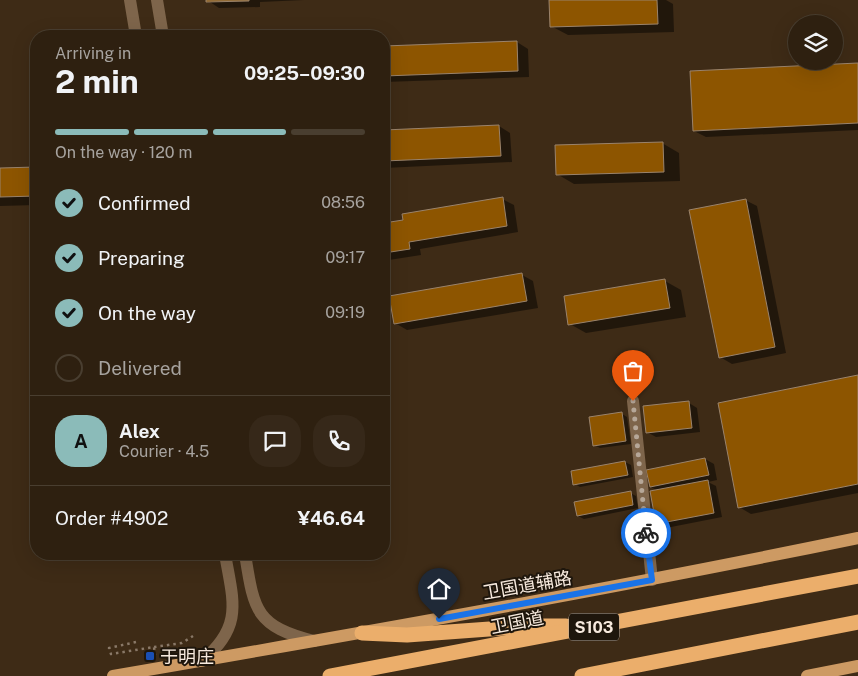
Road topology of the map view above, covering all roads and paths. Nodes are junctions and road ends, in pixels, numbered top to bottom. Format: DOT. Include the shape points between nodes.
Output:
graph roads {
  1 [pos="130,0"];
  2 [pos="157,0"];
  3 [pos="135,30"];
  4 [pos="161,30"];
  5 [pos="633,401"];
  6 [pos="858,538"];
  7 [pos="225,560"];
  8 [pos="246,560"];
  9 [pos="858,576"];
  10 [pos="652,580"];
  11 [pos="858,622"];
  12 [pos="587,628"];
  13 [pos="362,633"];
  14 [pos="193,636"];
  15 [pos="314,641"];
  16 [pos="136,642"];
  17 [pos="154,647"];
  18 [pos="155,657"];
  19 [pos="202,661"];
  20 [pos="858,666"];
  21 [pos="114,676"];
  22 [pos="330,676"];
  23 [pos="582,676"];
  24 [pos="807,676"];
  1 -- 3 [label="street"];
  2 -- 4 [label="street"];
  5 -- 10 [label="street"];
  6 -- 10 [label="main road, 卫国道辅路"];
  7 -- 19 [label="street" via="232,595 232,618 225,638"];
  8 -- 15 [label="street" via="252,599 265,619 286,634"];
  9 -- 12 [label="highway, 卫国道 / S103"];
  10 -- 13 [label="main road, 卫国道辅路"];
  11 -- 23 [label="highway"];
  12 -- 13 [label="highway" via="530,626 416,635"];
  12 -- 22 [label="highway, 卫国道 / S103"];
  13 -- 15 [label="main road, 卫国道辅路"];
  14 -- 17 [label="path" via="182,643"];
  15 -- 19 [label="main road, 卫国道辅路"];
  16 -- 17 [label="path" via="109,648 111,654"];
  17 -- 18 [label="path"];
  19 -- 21 [label="main road, 卫国道辅路"];
  20 -- 24 [label="main road"];
}
